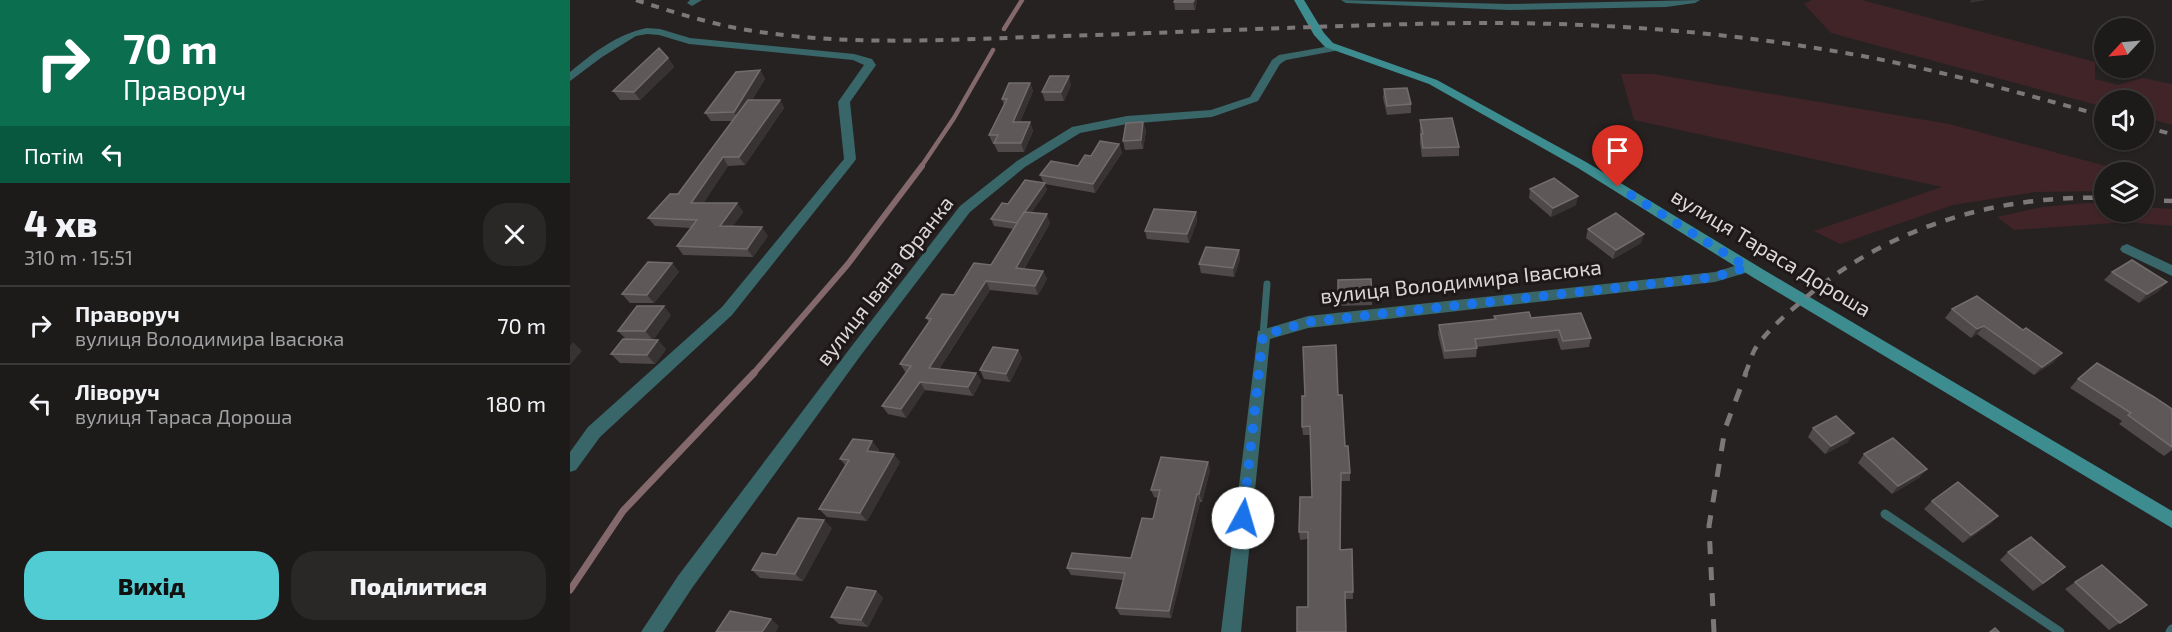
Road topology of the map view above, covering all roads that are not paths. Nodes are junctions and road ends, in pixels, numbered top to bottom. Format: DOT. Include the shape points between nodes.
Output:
graph roads {
  1 [pos="1299,0"];
  2 [pos="1346,0"];
  3 [pos="1695,0"];
  4 [pos="1665,2"];
  5 [pos="1508,3"];
  6 [pos="1336,48"];
  7 [pos="570,78"];
  8 [pos="2127,249"];
  9 [pos="1753,270"];
  10 [pos="2172,272"];
  11 [pos="1267,284"];
  12 [pos="1263,335"];
  13 [pos="570,465"];
  14 [pos="1885,514"];
  15 [pos="2172,520"];
  16 [pos="651,632"];
  17 [pos="1231,632"];
  18 [pos="2060,632"];
  1 -- 6 [label="street" via="1320,36"];
  2 -- 5 [label="street"];
  3 -- 4 [label="street"];
  4 -- 5 [label="street"];
  6 -- 9 [label="street, вулиця Тараса Дороша" via="1433,82 1582,165"];
  6 -- 16 [label="street, вулиця Івана Франка" via="1283,57 1254,99 1212,113 1127,120 1076,130 1021,164 965,209 684,582"];
  7 -- 13 [label="street" via="633,34 660,32 689,41 854,57 870,65 844,102 850,159 727,311 594,432"];
  8 -- 10 [label="street"];
  9 -- 12 [label="street, вулиця Володимира Івасюка" via="1308,322"];
  9 -- 15 [label="street, вулиця Тараса Дороша"];
  11 -- 12 [label="lane"];
  12 -- 17 [label="street"];
  14 -- 18 [label="lane"];
}
